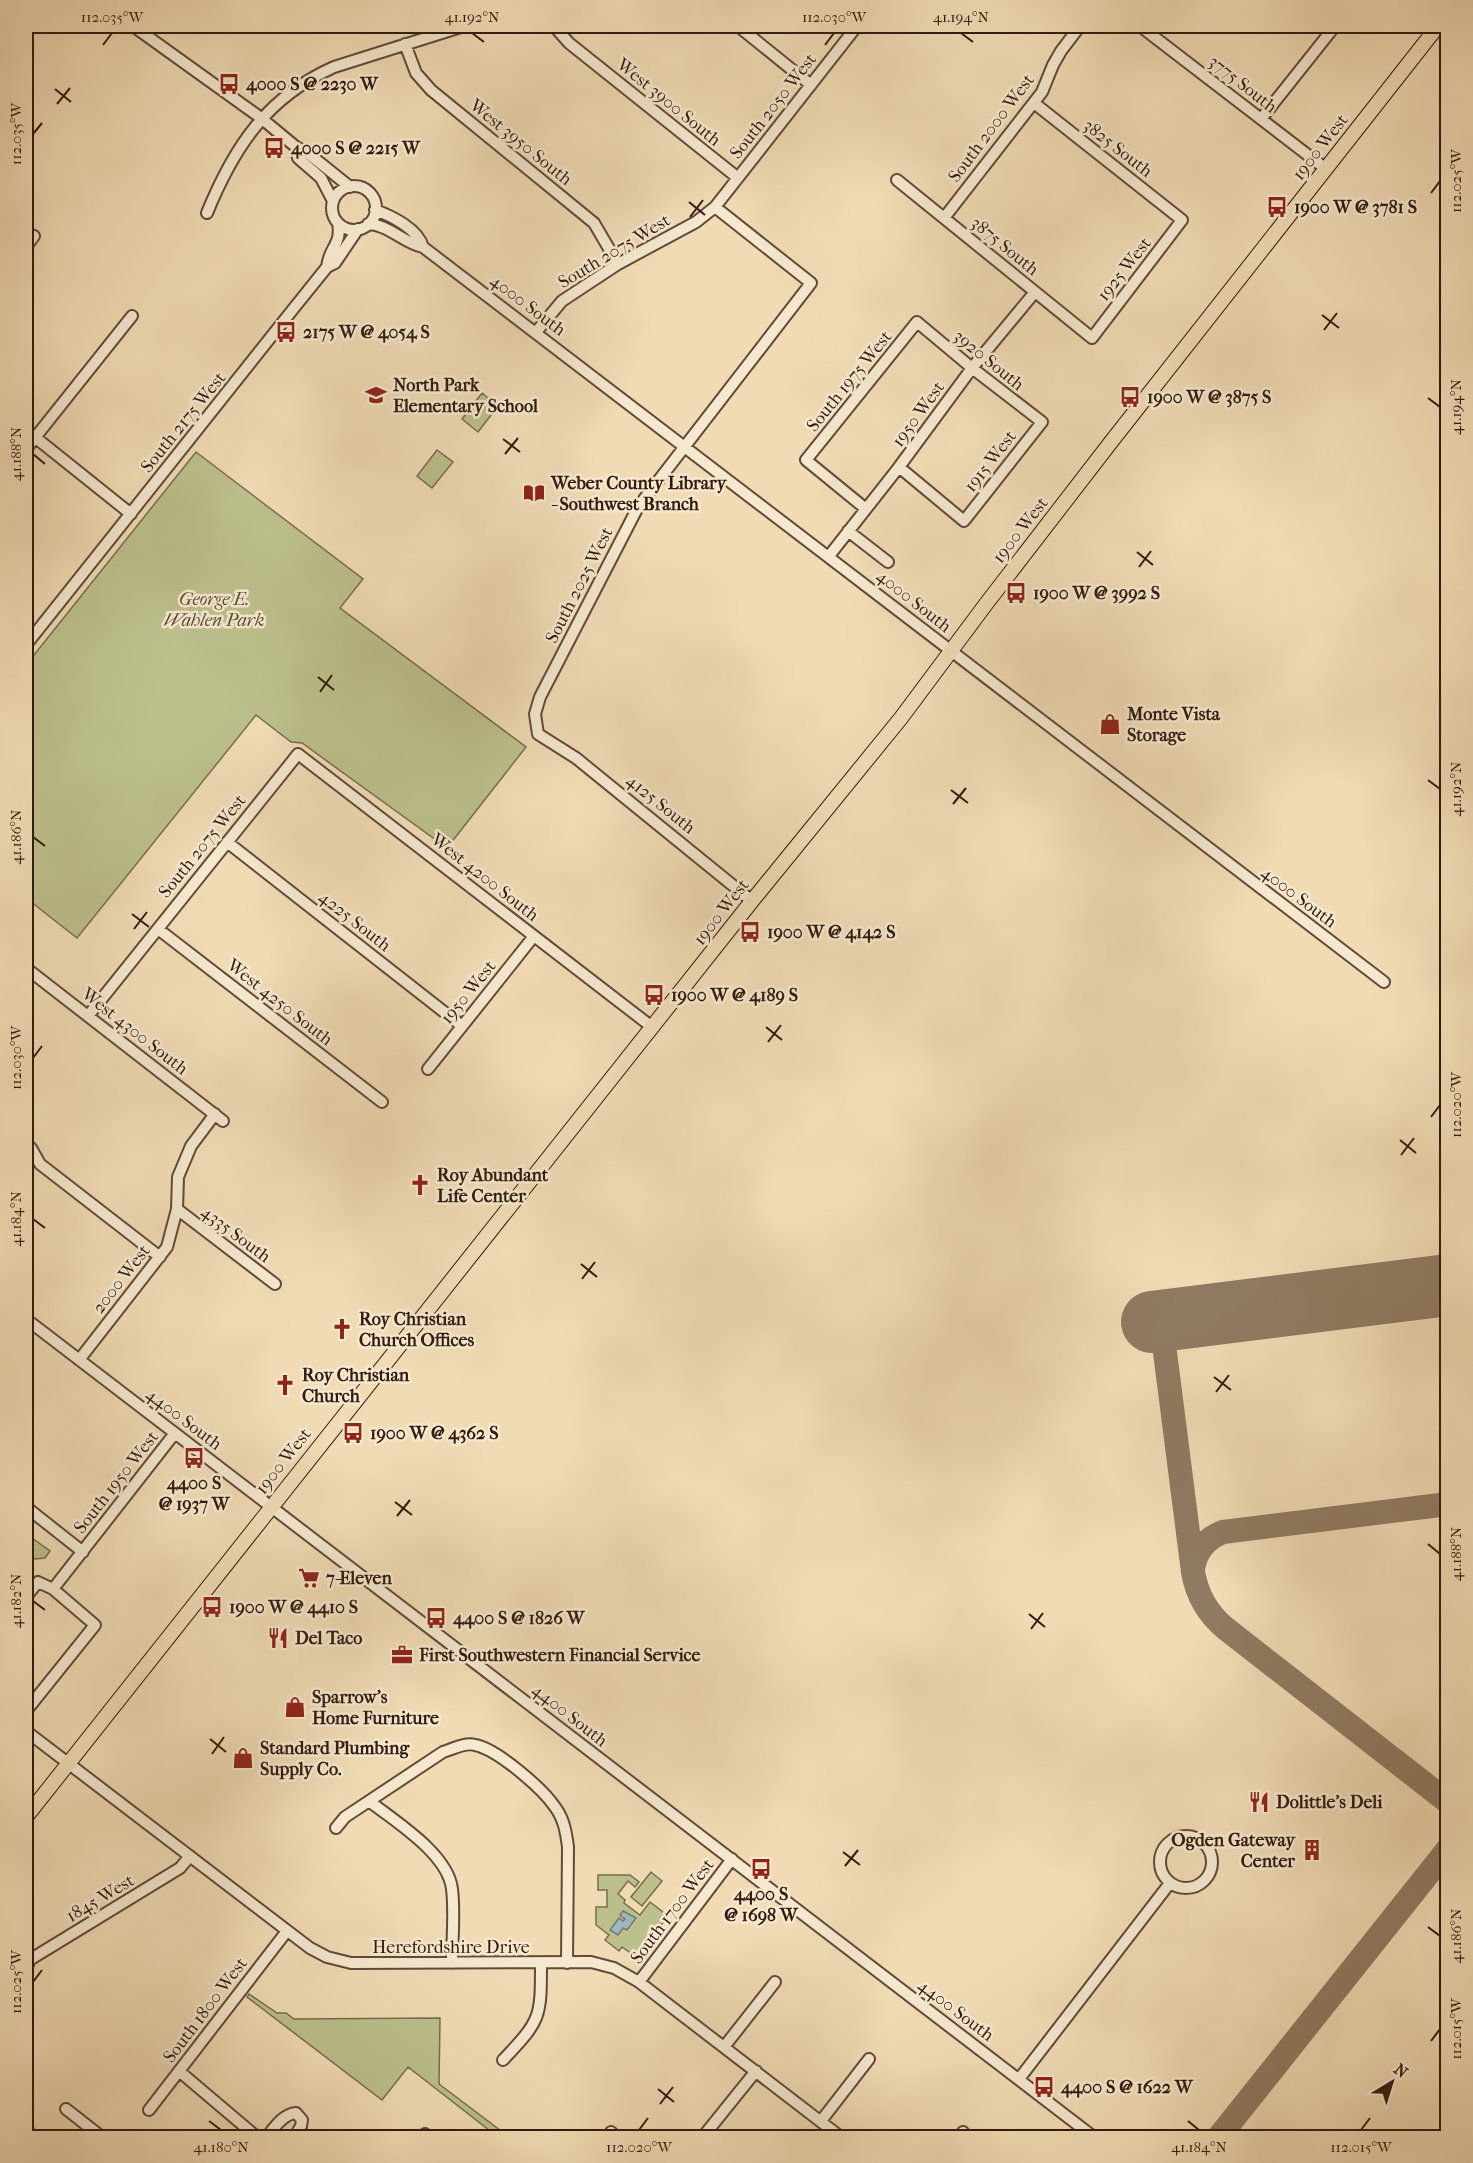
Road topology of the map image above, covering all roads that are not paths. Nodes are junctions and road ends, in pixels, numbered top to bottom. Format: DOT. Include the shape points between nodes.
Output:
graph roads {
  1 [pos="464,26"];
  2 [pos="554,26"];
  3 [pos="738,26"];
  4 [pos="857,26"];
  5 [pos="1080,26"];
  6 [pos="1140,26"];
  7 [pos="1335,26"];
  8 [pos="1438,26"];
  9 [pos="138,27"];
  10 [pos="405,44"];
  11 [pos="811,85"];
  12 [pos="1034,103"];
  13 [pos="261,118"];
  14 [pos="1261,119"];
  15 [pos="296,147"];
  16 [pos="1326,169"];
  17 [pos="738,178"];
  18 [pos="897,180"];
  19 [pos="350,187"];
  20 [pos="333,201"];
  21 [pos="716,207"];
  22 [pos="375,210"];
  23 [pos="207,213"];
  24 [pos="944,218"];
  25 [pos="1182,220"];
  26 [pos="338,223"];
  27 [pos="363,227"];
  28 [pos="34,236"];
  29 [pos="26,247"];
  30 [pos="423,247"];
  31 [pos="618,264"];
  32 [pos="327,267"];
  33 [pos="1035,291"];
  34 [pos="132,316"];
  35 [pos="917,322"];
  36 [pos="536,332"];
  37 [pos="1092,338"];
  38 [pos="972,368"];
  39 [pos="1042,422"];
  40 [pos="26,430"];
  41 [pos="35,437"];
  42 [pos="686,447"];
  43 [pos="26,449"];
  44 [pos="899,467"];
  45 [pos="866,509"];
  46 [pos="130,514"];
  47 [pos="848,531"];
  48 [pos="829,556"];
  49 [pos="888,562"];
  50 [pos="26,645"];
  51 [pos="952,651"];
  52 [pos="545,738"];
  53 [pos="298,754"];
  54 [pos="227,842"];
  55 [pos="752,901"];
  56 [pos="158,929"];
  57 [pos="534,936"];
  58 [pos="26,968"];
  59 [pos="1384,982"];
  60 [pos="88,1016"];
  61 [pos="462,1026"];
  62 [pos="652,1027"];
  63 [pos="428,1069"];
  64 [pos="382,1102"];
  65 [pos="219,1117"];
  66 [pos="26,1143"];
  67 [pos="177,1209"];
  68 [pos="160,1257"];
  69 [pos="275,1284"];
  70 [pos="26,1319"];
  71 [pos="79,1360"];
  72 [pos="175,1433"];
  73 [pos="271,1506"];
  74 [pos="26,1507"];
  75 [pos="83,1552"];
  76 [pos="53,1589"];
  77 [pos="26,1597"];
  78 [pos="26,1711"];
  79 [pos="26,1731"];
  80 [pos="68,1763"];
  81 [pos="369,1800"];
  82 [pos="26,1817"];
  83 [pos="336,1828"];
  84 [pos="190,1856"];
  85 [pos="732,1859"];
  86 [pos="1170,1883"];
  87 [pos="287,1930"];
  88 [pos="452,1963"];
  89 [pos="541,1963"];
  90 [pos="567,1963"];
  91 [pos="26,1967"];
  92 [pos="639,1982"];
  93 [pos="775,1982"];
  94 [pos="724,2047"];
  95 [pos="869,2059"];
  96 [pos="503,2060"];
  97 [pos="179,2071"];
  98 [pos="756,2071"];
  99 [pos="1019,2079"];
  100 [pos="66,2109"];
  101 [pos="149,2110"];
  102 [pos="821,2121"];
  103 [pos="26,2123"];
  104 [pos="30,2138"];
  105 [pos="103,2138"];
  106 [pos="258,2138"];
  107 [pos="266,2138"];
  108 [pos="294,2138"];
  109 [pos="702,2138"];
  110 [pos="842,2138"];
  111 [pos="1095,2138"];
  1 -- 10 [label="street"];
  2 -- 17 [label="street, West 3900 South" via="569,43"];
  3 -- 11 [label="street"];
  4 -- 11 [label="street, South 2050 West"];
  5 -- 12 [label="street, South 2000 West" via="1053,64"];
  6 -- 14 [label="street, 3775 South"];
  7 -- 14 [label="street"];
  8 -- 16 [label="main road, 1900 West"];
  9 -- 13 [label="street"];
  10 -- 13 [label="street" via="314,76"];
  10 -- 31 [label="street, West 3950 South" via="416,73 431,90 594,223"];
  11 -- 17 [label="street, South 2050 West"];
  12 -- 24 [label="street, South 2000 West"];
  12 -- 25 [label="street, 3825 South"];
  13 -- 15 [label="street"];
  13 -- 23 [label="street" via="222,176"];
  14 -- 16 [label="street, 3775 South"];
  15 -- 19 [label="street"];
  15 -- 20 [label="street" via="298,158 321,178"];
  16 -- 51 [label="main road, 1900 West"];
  17 -- 21 [label="street, South 2050 West"];
  18 -- 24 [label="street, 3875 South"];
  19 -- 20 [label="street" via="342,189"];
  19 -- 22 [label="street" via="366,190 374,199"];
  20 -- 26 [label="street"];
  21 -- 31 [label="street, South 2075 West"];
  21 -- 42 [label="street, South 2025 West" via="811,283"];
  22 -- 27 [label="street"];
  22 -- 30 [label="street, 4000 South" via="421,238"];
  24 -- 33 [label="street, 3875 South"];
  25 -- 37 [label="street, 1925 West"];
  26 -- 27 [label="street" via="349,229"];
  26 -- 32 [label="street, South 2175 West" via="339,237 328,256"];
  27 -- 30 [label="street, 4000 South" via="375,225 391,230"];
  27 -- 32 [label="street, South 2175 West" via="335,263"];
  28 -- 29 [label="street"];
  30 -- 36 [label="street, 4000 South"];
  31 -- 36 [label="street, South 2075 West" via="562,301"];
  32 -- 46 [label="street, South 2175 West"];
  33 -- 37 [label="street, 3875 South"];
  33 -- 38 [label="street, 1950 West"];
  34 -- 41 [label="street"];
  35 -- 38 [label="street, 3920 South"];
  35 -- 45 [label="street, South 1975 West" via="806,460"];
  36 -- 42 [label="street, 4000 South"];
  38 -- 39 [label="street, 3920 South"];
  38 -- 44 [label="street, 1950 West"];
  39 -- 44 [label="street, 1915 West" via="964,521"];
  40 -- 41 [label="street"];
  41 -- 43 [label="street"];
  41 -- 46 [label="street"];
  42 -- 48 [label="street, 4000 South"];
  42 -- 52 [label="street, South 2025 West" via="638,507 540,697 536,725 538,734"];
  44 -- 45 [label="street, 1950 West"];
  45 -- 47 [label="street, 1950 West"];
  46 -- 50 [label="street, South 2175 West"];
  47 -- 48 [label="street, 1950 West"];
  47 -- 49 [label="street"];
  48 -- 51 [label="street, 4000 South"];
  51 -- 55 [label="main road, 1900 West"];
  51 -- 59 [label="street, 4000 South"];
  52 -- 55 [label="street, 4125 South" via="585,765"];
  53 -- 54 [label="street, South 2075 West"];
  53 -- 57 [label="street, West 4200 South"];
  54 -- 56 [label="street, South 2075 West"];
  54 -- 61 [label="street, 4225 South"];
  55 -- 62 [label="main road, 1900 West"];
  56 -- 60 [label="street, South 2075 West"];
  56 -- 64 [label="street, West 4250 South"];
  57 -- 61 [label="street, 1950 West"];
  57 -- 62 [label="street, West 4200 South"];
  58 -- 60 [label="street, West 4300 South"];
  60 -- 65 [label="street, West 4300 South"];
  61 -- 63 [label="street, 1950 West"];
  62 -- 73 [label="main road, 1900 West"];
  65 -- 67 [label="street, 2000 West" via="191,1146 178,1177"];
  66 -- 68 [label="street" via="40,1164"];
  67 -- 68 [label="street, 2000 West" via="167,1247"];
  67 -- 69 [label="street, 4335 South"];
  68 -- 71 [label="street, 2000 West"];
  70 -- 71 [label="street, 4400 South"];
  71 -- 72 [label="street, 4400 South"];
  72 -- 73 [label="street, 4400 South"];
  72 -- 75 [label="street, South 1950 West"];
  73 -- 80 [label="main road, 1900 West"];
  73 -- 85 [label="street, 4400 South"];
  74 -- 75 [label="street"];
  75 -- 76 [label="street, South 1950 West"];
  76 -- 77 [label="street" via="38,1582"];
  76 -- 78 [label="street" via="95,1625"];
  79 -- 80 [label="street, Herefordshire Drive"];
  80 -- 82 [label="main road, 1900 West"];
  80 -- 84 [label="street, Herefordshire Drive"];
  81 -- 83 [label="street"];
  81 -- 88 [label="street" via="444,1865 452,1889"];
  81 -- 90 [label="street" via="443,1752 473,1744 493,1752 540,1788 556,1808 568,1847"];
  84 -- 87 [label="street, Herefordshire Drive"];
  84 -- 91 [label="street, 1845 West" via="180,1868 31,1959"];
  85 -- 92 [label="street, South 1700 West"];
  85 -- 99 [label="street, 4400 South"];
  86 -- 86 [label="street" via="1192,1888 1209,1876 1213,1857 1199,1838 1175,1838 1162,1850 1160,1867"];
  86 -- 99 [label="street"];
  87 -- 88 [label="street, Herefordshire Drive" via="327,1957 351,1963"];
  87 -- 97 [label="street, South 1800 West"];
  88 -- 89 [label="street, Herefordshire Drive"];
  89 -- 90 [label="street, Herefordshire Drive"];
  89 -- 96 [label="street" via="537,2019"];
  90 -- 92 [label="street, Herefordshire Drive" via="591,1962 614,1968"];
  92 -- 94 [label="street, Herefordshire Drive"];
  93 -- 94 [label="street"];
  94 -- 98 [label="street, Herefordshire Drive"];
  95 -- 102 [label="street"];
  97 -- 101 [label="street, South 1800 West"];
  97 -- 106 [label="street"];
  98 -- 102 [label="street, Herefordshire Drive"];
  98 -- 109 [label="street"];
  99 -- 111 [label="street, 4400 South"];
  100 -- 105 [label="street"];
  102 -- 110 [label="street, Herefordshire Drive"];
  103 -- 104 [label="street"];
  107 -- 108 [label="street" via="284,2117 296,2113 302,2126"];
}
